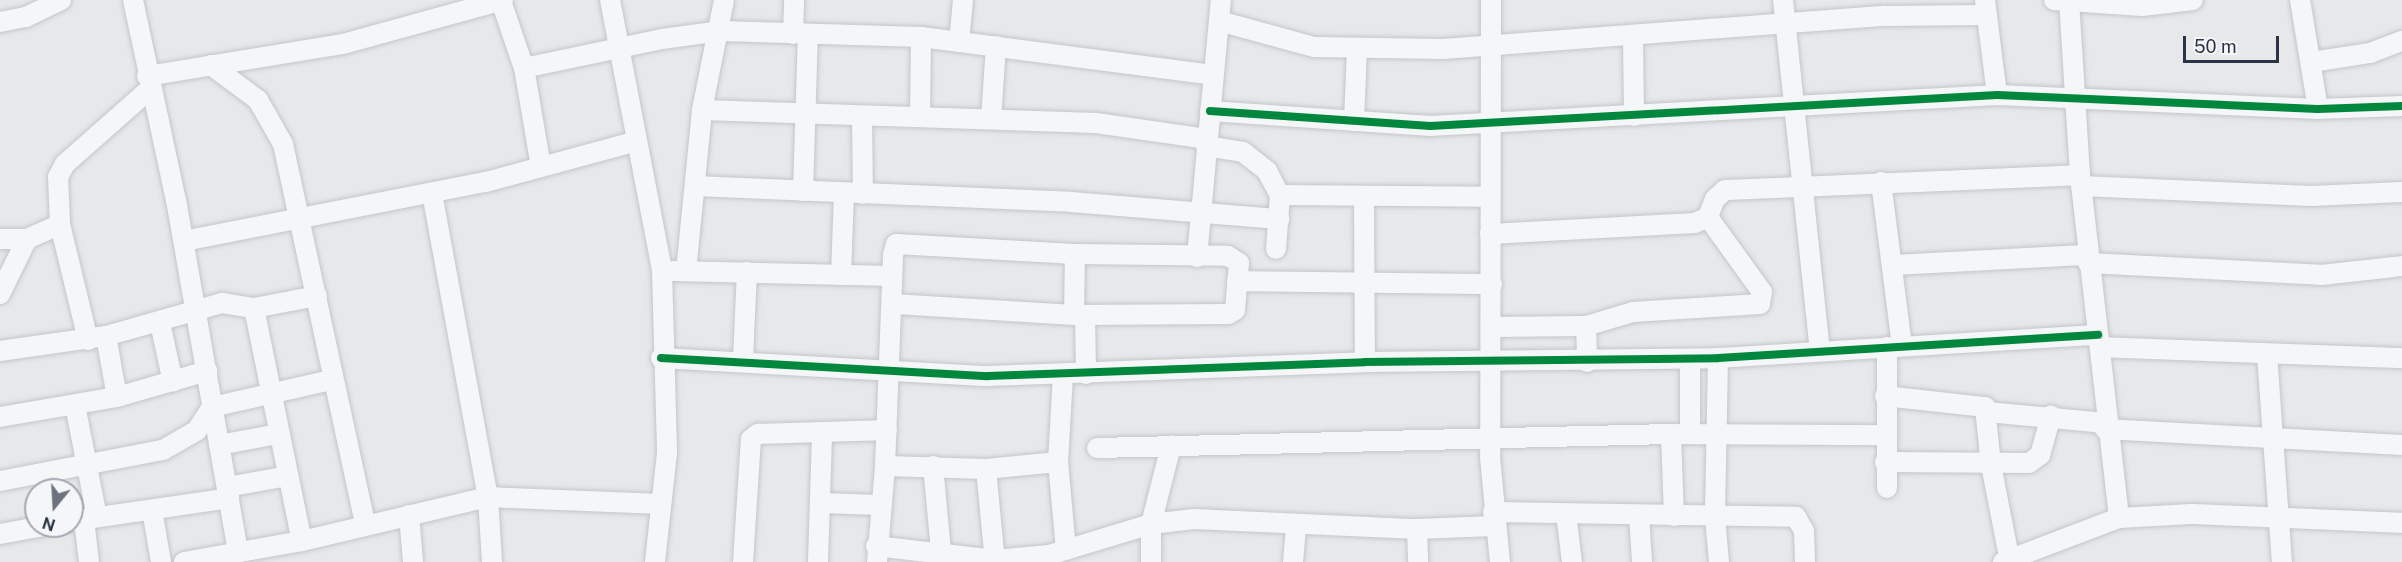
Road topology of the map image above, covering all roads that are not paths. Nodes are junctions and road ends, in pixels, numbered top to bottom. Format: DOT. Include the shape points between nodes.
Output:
graph roads {
  1 [pos="61,0"];
  2 [pos="133,0"];
  3 [pos="502,0"];
  4 [pos="610,0"];
  5 [pos="724,0"];
  6 [pos="794,0"];
  7 [pos="963,0"];
  8 [pos="1221,0"];
  9 [pos="1491,0"];
  10 [pos="1783,0"];
  11 [pos="2193,0"];
  12 [pos="2300,0"];
  13 [pos="2064,1"];
  14 [pos="2142,3"];
  15 [pos="1986,8"];
  16 [pos="1219,21"];
  17 [pos="0,22"];
  18 [pos="1786,24"];
  19 [pos="721,32"];
  20 [pos="801,34"];
  21 [pos="1634,34"];
  22 [pos="921,37"];
  23 [pos="2402,41"];
  24 [pos="959,42"];
  25 [pos="996,46"];
  26 [pos="616,47"];
  27 [pos="1357,48"];
  28 [pos="1492,49"];
  29 [pos="2312,62"];
  30 [pos="211,65"];
  31 [pos="524,68"];
  32 [pos="1213,75"];
  33 [pos="149,82"];
  34 [pos="1997,95"];
  35 [pos="2078,99"];
  36 [pos="1795,105"];
  37 [pos="2402,106"];
  38 [pos="2318,109"];
  39 [pos="702,110"];
  40 [pos="1210,111"];
  41 [pos="808,114"];
  42 [pos="862,116"];
  43 [pos="1634,116"];
  44 [pos="920,117"];
  45 [pos="991,119"];
  46 [pos="1354,121"];
  47 [pos="1491,125"];
  48 [pos="633,142"];
  49 [pos="1207,142"];
  50 [pos="541,167"];
  51 [pos="2080,181"];
  52 [pos="1881,182"];
  53 [pos="695,186"];
  54 [pos="1802,186"];
  55 [pos="803,191"];
  56 [pos="2402,192"];
  57 [pos="432,193"];
  58 [pos="854,194"];
  59 [pos="1280,195"];
  60 [pos="1364,196"];
  61 [pos="1490,197"];
  62 [pos="1200,213"];
  63 [pos="1708,217"];
  64 [pos="299,219"];
  65 [pos="1279,219"];
  66 [pos="60,224"];
  67 [pos="1490,234"];
  68 [pos="0,239"];
  69 [pos="27,239"];
  70 [pos="184,241"];
  71 [pos="1276,249"];
  72 [pos="1075,255"];
  73 [pos="1197,257"];
  74 [pos="2088,259"];
  75 [pos="1894,265"];
  76 [pos="2402,266"];
  77 [pos="662,270"];
  78 [pos="686,271"];
  79 [pos="747,272"];
  80 [pos="841,275"];
  81 [pos="892,276"];
  82 [pos="1237,281"];
  83 [pos="1365,281"];
  84 [pos="1492,284"];
  85 [pos="0,294"];
  86 [pos="317,296"];
  87 [pos="892,304"];
  88 [pos="254,308"];
  89 [pos="197,313"];
  90 [pos="1079,315"];
  91 [pos="160,323"];
  92 [pos="1586,326"];
  93 [pos="1491,327"];
  94 [pos="97,338"];
  95 [pos="2099,341"];
  96 [pos="1894,346"];
  97 [pos="0,351"];
  98 [pos="1820,351"];
  99 [pos="2267,354"];
  100 [pos="661,358"];
  101 [pos="1718,358"];
  102 [pos="2402,358"];
  103 [pos="743,359"];
  104 [pos="1690,359"];
  105 [pos="1490,360"];
  106 [pos="1365,362"];
  107 [pos="1587,362"];
  108 [pos="890,370"];
  109 [pos="207,371"];
  110 [pos="1063,374"];
  111 [pos="1086,374"];
  112 [pos="331,380"];
  113 [pos="173,382"];
  114 [pos="271,392"];
  115 [pos="1885,396"];
  116 [pos="117,397"];
  117 [pos="75,405"];
  118 [pos="212,407"];
  119 [pos="1988,412"];
  120 [pos="2051,416"];
  121 [pos="0,417"];
  122 [pos="2105,426"];
  123 [pos="887,430"];
  124 [pos="1716,432"];
  125 [pos="278,434"];
  126 [pos="822,434"];
  127 [pos="1680,434"];
  128 [pos="1885,435"];
  129 [pos="2274,438"];
  130 [pos="1490,440"];
  131 [pos="219,445"];
  132 [pos="2402,445"];
  133 [pos="1171,447"];
  134 [pos="1097,448"];
  135 [pos="1058,462"];
  136 [pos="1885,462"];
  137 [pos="1990,465"];
  138 [pos="885,466"];
  139 [pos="933,466"];
  140 [pos="85,468"];
  141 [pos="986,469"];
  142 [pos="288,476"];
  143 [pos="0,482"];
  144 [pos="1887,488"];
  145 [pos="228,492"];
  146 [pos="488,497"];
  147 [pos="823,503"];
  148 [pos="661,504"];
  149 [pos="879,505"];
  150 [pos="152,510"];
  151 [pos="1566,514"];
  152 [pos="409,515"];
  153 [pos="1639,515"];
  154 [pos="1674,516"];
  155 [pos="1715,517"];
  156 [pos="2118,518"];
  157 [pos="2280,518"];
  158 [pos="84,519"];
  159 [pos="1493,519"];
  160 [pos="2402,523"];
  161 [pos="1151,524"];
  162 [pos="365,525"];
  163 [pos="1296,525"];
  164 [pos="1417,529"];
  165 [pos="24,530"];
  166 [pos="0,534"];
  167 [pos="302,542"];
  168 [pos="1066,550"];
  169 [pos="238,553"];
  170 [pos="876,554"];
  171 [pos="942,559"];
  172 [pos="995,561"];
  173 [pos="2007,561"];
  174 [pos="89,562"];
  175 [pos="161,562"];
  176 [pos="184,562"];
  177 [pos="413,562"];
  178 [pos="492,562"];
  179 [pos="655,562"];
  180 [pos="743,562"];
  181 [pos="818,562"];
  182 [pos="1151,562"];
  183 [pos="1293,562"];
  184 [pos="1418,562"];
  185 [pos="1500,562"];
  186 [pos="1572,562"];
  187 [pos="1642,562"];
  188 [pos="1719,562"];
  189 [pos="1805,562"];
  190 [pos="2282,562"];
  1 -- 17 [label="street" via="26,18"];
  2 -- 33 [label="street"];
  3 -- 30 [label="street" via="343,44"];
  3 -- 31 [label="street"];
  4 -- 26 [label="street"];
  5 -- 19 [label="street"];
  6 -- 20 [label="street"];
  7 -- 24 [label="street"];
  8 -- 16 [label="street"];
  9 -- 28 [label="street"];
  10 -- 18 [label="street"];
  11 -- 14 [label="street"];
  12 -- 29 [label="street"];
  13 -- 14 [label="street"];
  13 -- 35 [label="street"];
  15 -- 18 [label="street"];
  15 -- 34 [label="street"];
  16 -- 27 [label="street" via="1314,47"];
  16 -- 32 [label="street"];
  18 -- 21 [label="street"];
  18 -- 36 [label="street"];
  19 -- 20 [label="street"];
  19 -- 26 [label="street"];
  19 -- 39 [label="street"];
  20 -- 22 [label="street"];
  20 -- 41 [label="street"];
  21 -- 28 [label="street"];
  21 -- 43 [label="street"];
  22 -- 24 [label="street"];
  22 -- 44 [label="street"];
  23 -- 29 [label="street" via="2370,52"];
  24 -- 25 [label="street"];
  25 -- 32 [label="street"];
  25 -- 45 [label="street"];
  26 -- 31 [label="street"];
  26 -- 48 [label="street"];
  27 -- 28 [label="street"];
  27 -- 46 [label="street"];
  28 -- 47 [label="street"];
  29 -- 38 [label="street"];
  30 -- 33 [label="street"];
  30 -- 64 [label="street" via="258,100 273,122 295,181"];
  31 -- 50 [label="street"];
  32 -- 40 [label="street"];
  33 -- 66 [label="street" via="61,169"];
  33 -- 70 [label="street"];
  34 -- 35 [label="street"];
  34 -- 36 [label="street"];
  35 -- 38 [label="street"];
  35 -- 51 [label="street"];
  36 -- 43 [label="street"];
  36 -- 54 [label="street"];
  37 -- 38 [label="street"];
  39 -- 41 [label="street"];
  39 -- 53 [label="street"];
  40 -- 46 [label="street"];
  40 -- 49 [label="street"];
  41 -- 42 [label="street"];
  41 -- 55 [label="street"];
  42 -- 44 [label="street"];
  42 -- 58 [label="street"];
  43 -- 47 [label="street"];
  44 -- 45 [label="street"];
  45 -- 49 [label="street" via="1096,123"];
  46 -- 47 [label="street"];
  47 -- 61 [label="street"];
  48 -- 50 [label="street"];
  48 -- 77 [label="street"];
  49 -- 59 [label="street" via="1244,152 1267,171"];
  49 -- 62 [label="street"];
  50 -- 57 [label="street"];
  51 -- 52 [label="street"];
  51 -- 56 [label="street" via="2311,195"];
  51 -- 74 [label="street"];
  52 -- 54 [label="street"];
  52 -- 75 [label="street"];
  53 -- 55 [label="street"];
  53 -- 78 [label="street"];
  54 -- 63 [label="street" via="1725,190 1715,199"];
  54 -- 98 [label="street"];
  55 -- 58 [label="street"];
  57 -- 64 [label="street"];
  57 -- 146 [label="street"];
  58 -- 62 [label="street" via="1071,202"];
  58 -- 80 [label="street"];
  59 -- 60 [label="street"];
  59 -- 65 [label="street"];
  60 -- 61 [label="street"];
  60 -- 83 [label="street"];
  61 -- 67 [label="street"];
  62 -- 65 [label="street"];
  62 -- 73 [label="street"];
  63 -- 67 [label="street" via="1695,223 1638,228"];
  63 -- 92 [label="street" via="1762,292 1760,303 1633,312"];
  64 -- 70 [label="street"];
  64 -- 86 [label="street"];
  65 -- 71 [label="street"];
  66 -- 69 [label="street"];
  66 -- 94 [label="street"];
  67 -- 84 [label="street"];
  68 -- 69 [label="street"];
  69 -- 85 [label="street"];
  70 -- 89 [label="street"];
  72 -- 73 [label="street"];
  72 -- 81 [label="street" via="901,243 894,248"];
  72 -- 90 [label="street"];
  73 -- 82 [label="street" via="1237,258"];
  74 -- 75 [label="street"];
  74 -- 76 [label="street" via="2320,276"];
  74 -- 95 [label="street"];
  75 -- 96 [label="street"];
  77 -- 78 [label="street"];
  77 -- 100 [label="street"];
  78 -- 79 [label="street"];
  79 -- 80 [label="street"];
  79 -- 103 [label="street"];
  80 -- 81 [label="street"];
  81 -- 87 [label="street"];
  82 -- 83 [label="street"];
  82 -- 90 [label="street" via="1235,309 1228,314"];
  83 -- 84 [label="street"];
  83 -- 106 [label="street"];
  84 -- 93 [label="street"];
  86 -- 88 [label="street"];
  86 -- 112 [label="street"];
  87 -- 90 [label="street"];
  87 -- 108 [label="street"];
  88 -- 89 [label="street" via="222,303"];
  88 -- 114 [label="street"];
  89 -- 91 [label="street"];
  89 -- 109 [label="street"];
  90 -- 111 [label="street"];
  91 -- 94 [label="street"];
  91 -- 113 [label="street"];
  92 -- 93 [label="street"];
  92 -- 107 [label="street"];
  93 -- 105 [label="street"];
  94 -- 97 [label="street"];
  94 -- 116 [label="street"];
  95 -- 96 [label="street"];
  95 -- 99 [label="street"];
  95 -- 122 [label="street"];
  96 -- 98 [label="street"];
  96 -- 115 [label="street"];
  98 -- 101 [label="street"];
  99 -- 102 [label="street"];
  99 -- 129 [label="street"];
  100 -- 103 [label="street"];
  100 -- 148 [label="street" via="667,453"];
  101 -- 104 [label="street"];
  101 -- 124 [label="street"];
  103 -- 108 [label="street"];
  104 -- 107 [label="street"];
  104 -- 127 [label="street"];
  105 -- 106 [label="street"];
  105 -- 107 [label="street"];
  105 -- 130 [label="street"];
  106 -- 111 [label="street"];
  108 -- 110 [label="street"];
  108 -- 123 [label="street"];
  109 -- 113 [label="street"];
  109 -- 118 [label="street"];
  110 -- 111 [label="street"];
  110 -- 135 [label="street"];
  112 -- 114 [label="street"];
  112 -- 162 [label="street"];
  113 -- 116 [label="street"];
  114 -- 118 [label="street"];
  114 -- 125 [label="street"];
  115 -- 119 [label="street" via="1979,404"];
  115 -- 128 [label="street"];
  116 -- 117 [label="street"];
  117 -- 121 [label="street"];
  117 -- 140 [label="street"];
  118 -- 131 [label="street"];
  118 -- 140 [label="street" via="197,430 164,450"];
  119 -- 120 [label="street"];
  119 -- 137 [label="street"];
  120 -- 122 [label="street"];
  120 -- 137 [label="street" via="2040,455 2017,465"];
  122 -- 129 [label="street"];
  122 -- 156 [label="street"];
  123 -- 126 [label="street"];
  123 -- 138 [label="street"];
  124 -- 127 [label="street"];
  124 -- 128 [label="street"];
  124 -- 155 [label="street"];
  125 -- 131 [label="street"];
  125 -- 142 [label="street"];
  126 -- 147 [label="street"];
  126 -- 180 [label="street" via="758,434 751,439"];
  127 -- 130 [label="street"];
  127 -- 154 [label="street"];
  128 -- 136 [label="street"];
  129 -- 132 [label="street"];
  129 -- 157 [label="street"];
  130 -- 133 [label="street"];
  130 -- 159 [label="street"];
  131 -- 145 [label="street"];
  133 -- 134 [label="street"];
  133 -- 161 [label="street"];
  135 -- 141 [label="street"];
  135 -- 168 [label="street"];
  136 -- 137 [label="street"];
  136 -- 144 [label="street"];
  137 -- 173 [label="street"];
  138 -- 139 [label="street"];
  138 -- 149 [label="street"];
  139 -- 141 [label="street"];
  139 -- 171 [label="street"];
  140 -- 143 [label="street"];
  140 -- 158 [label="street"];
  141 -- 172 [label="street"];
  142 -- 145 [label="street"];
  142 -- 167 [label="street"];
  145 -- 150 [label="street"];
  145 -- 169 [label="street"];
  146 -- 148 [label="street"];
  146 -- 152 [label="street"];
  146 -- 178 [label="street"];
  147 -- 149 [label="street"];
  147 -- 181 [label="street"];
  148 -- 179 [label="street"];
  149 -- 170 [label="street"];
  150 -- 158 [label="street"];
  150 -- 175 [label="street"];
  151 -- 153 [label="street"];
  151 -- 159 [label="street"];
  151 -- 186 [label="street"];
  152 -- 162 [label="street"];
  152 -- 177 [label="street"];
  153 -- 154 [label="street"];
  153 -- 187 [label="street"];
  154 -- 155 [label="street"];
  155 -- 188 [label="street"];
  155 -- 189 [label="street" via="1796,517 1804,531"];
  156 -- 157 [label="street" via="2191,514"];
  156 -- 173 [label="street"];
  157 -- 160 [label="street"];
  157 -- 190 [label="street"];
  158 -- 174 [label="street"];
  159 -- 164 [label="street"];
  159 -- 185 [label="street"];
  161 -- 163 [label="street" via="1194,519"];
  161 -- 168 [label="street"];
  161 -- 182 [label="street"];
  162 -- 167 [label="street"];
  163 -- 164 [label="street"];
  163 -- 183 [label="street"];
  164 -- 184 [label="street"];
  165 -- 166 [label="street"];
  167 -- 169 [label="street"];
  168 -- 172 [label="street"];
  169 -- 176 [label="street"];
  170 -- 171 [label="street"];
  171 -- 172 [label="street"];
}
